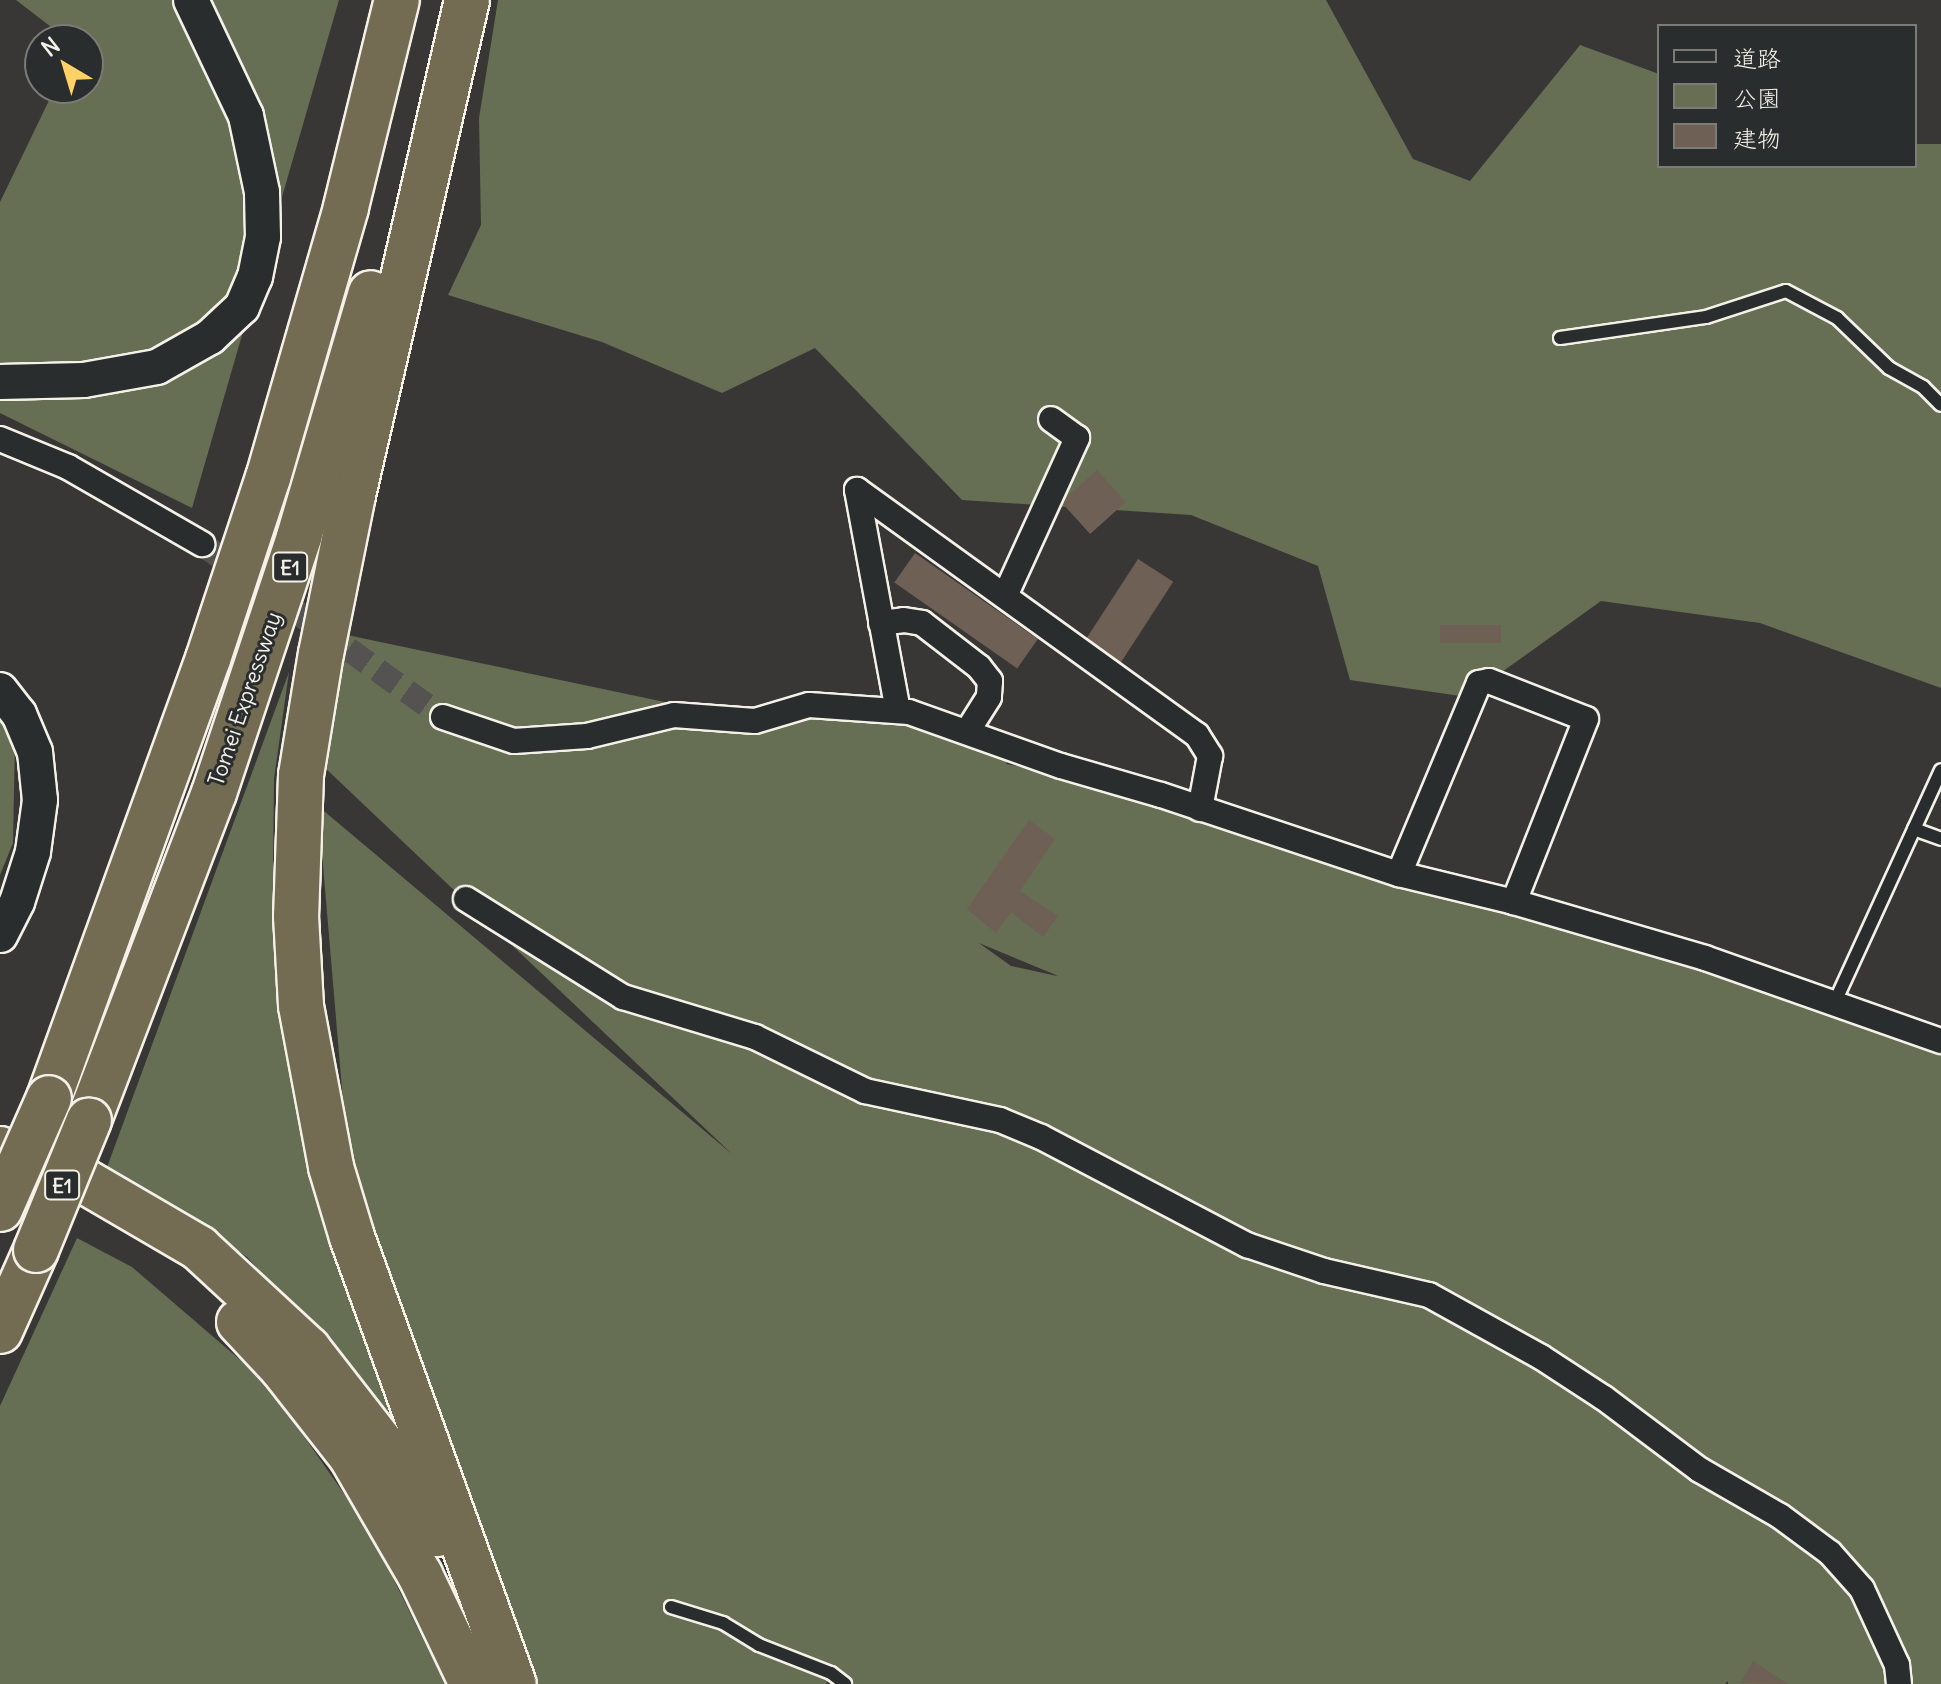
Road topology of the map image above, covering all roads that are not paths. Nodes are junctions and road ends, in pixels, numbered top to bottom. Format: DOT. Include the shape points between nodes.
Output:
graph roads {
  1 [pos="191,0"];
  2 [pos="397,0"];
  3 [pos="445,0"];
  4 [pos="467,0"];
  5 [pos="1560,338"];
  6 [pos="0,382"];
  7 [pos="1941,405"];
  8 [pos="1051,419"];
  9 [pos="0,439"];
  10 [pos="202,544"];
  11 [pos="1005,596"];
  12 [pos="881,623"];
  13 [pos="0,690"];
  14 [pos="898,711"];
  15 [pos="443,717"];
  16 [pos="967,732"];
  17 [pos="1941,770"];
  18 [pos="1200,809"];
  19 [pos="1914,829"];
  20 [pos="1941,839"];
  21 [pos="1399,874"];
  22 [pos="466,899"];
  23 [pos="1514,902"];
  24 [pos="0,935"];
  25 [pos="1834,1004"];
  26 [pos="1941,1041"];
  27 [pos="36,1095"];
  28 [pos="0,1150"];
  29 [pos="0,1179"];
  30 [pos="0,1209"];
  31 [pos="0,1331"];
  32 [pos="671,1607"];
  33 [pos="496,1640"];
  34 [pos="472,1684"];
  35 [pos="514,1684"];
  36 [pos="845,1684"];
  37 [pos="1899,1684"];
  1 -- 6 [label="street" via="246,116 262,192 263,237 242,307 210,337 157,367 84,380"];
  2 -- 27 [label="highway, E1" via="268,478 208,659"];
  3 -- 31 [label="highway, Tomei Expressway / E1, bridge" via="398,200 299,537 214,793 89,1120"];
  4 -- 33 [label="highway" via="321,653 301,775 296,916 301,1006 331,1167"];
  5 -- 7 [label="lane" via="1706,317 1786,291 1837,318 1889,368 1923,387"];
  8 -- 11 [label="street" via="1077,438"];
  9 -- 10 [label="street" via="68,467"];
  11 -- 12 [label="street" via="857,490"];
  11 -- 18 [label="street" via="1197,735 1210,756"];
  12 -- 14 [label="street"];
  12 -- 16 [label="street" via="922,623 979,667 990,681 989,697"];
  13 -- 24 [label="street" via="19,714 35,752 40,800 33,852"];
  14 -- 15 [label="street" via="809,705 755,721 674,715 587,736 514,741"];
  14 -- 16 [label="street"];
  16 -- 18 [label="street"];
  17 -- 19 [label="lane"];
  18 -- 21 [label="street"];
  19 -- 20 [label="lane"];
  19 -- 25 [label="lane"];
  21 -- 23 [label="street"];
  21 -- 23 [label="street" via="1479,683 1489,681 1586,719"];
  22 -- 37 [label="street" via="623,997 755,1037 865,1091 1000,1120 1247,1245 1324,1271 1429,1295 1541,1357 1700,1470 1780,1516 1830,1553 1862,1589 1897,1665"];
  23 -- 25 [label="street" via="1705,958"];
  25 -- 26 [label="street"];
  27 -- 28 [label="highway"];
  27 -- 30 [label="highway, E1, bridge"];
  28 -- 33 [label="highway" via="86,1182 199,1248 308,1349 399,1466"];
  29 -- 34 [label="highway" via="84,1214 136,1243 243,1325 351,1456 420,1575"];
  32 -- 36 [label="lane" via="723,1623"];
  33 -- 35 [label="highway"];
}
